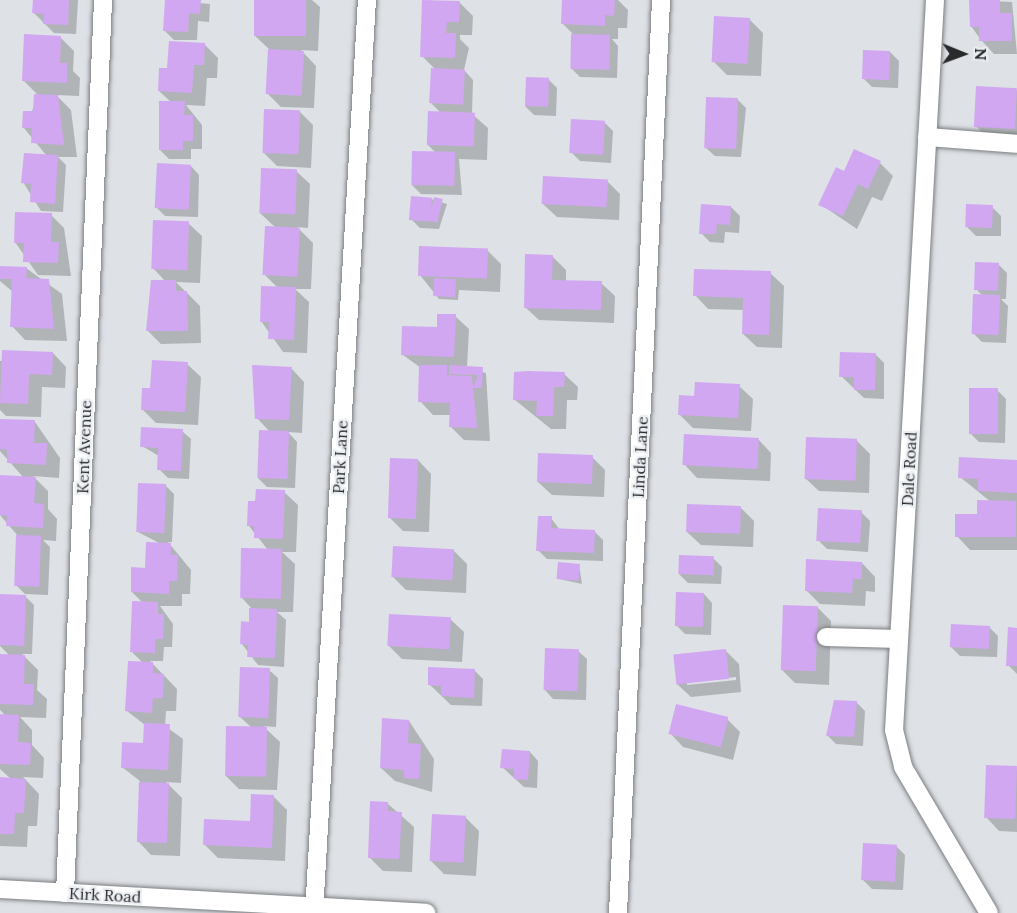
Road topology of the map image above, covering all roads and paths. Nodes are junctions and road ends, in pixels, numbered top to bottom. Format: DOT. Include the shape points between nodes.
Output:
graph roads {
  1 [pos="103,0"];
  2 [pos="367,0"];
  3 [pos="661,0"];
  4 [pos="935,0"];
  5 [pos="927,137"];
  6 [pos="1017,144"];
  7 [pos="826,637"];
  8 [pos="899,639"];
  9 [pos="0,889"];
  10 [pos="65,893"];
  11 [pos="314,910"];
  12 [pos="426,913"];
  13 [pos="618,913"];
  14 [pos="989,913"];
  1 -- 10 [label="street, Kent Avenue"];
  2 -- 11 [label="street, Park Lane"];
  3 -- 13 [label="street, Linda Lane"];
  4 -- 5 [label="street, Dale Road"];
  5 -- 6 [label="street"];
  5 -- 8 [label="street, Dale Road"];
  7 -- 8 [label="street"];
  8 -- 14 [label="street, Dale Road" via="897,752"];
  9 -- 10 [label="street, Kirk Road"];
  10 -- 11 [label="street, Kirk Road"];
  11 -- 12 [label="street, Kirk Road"];
}
